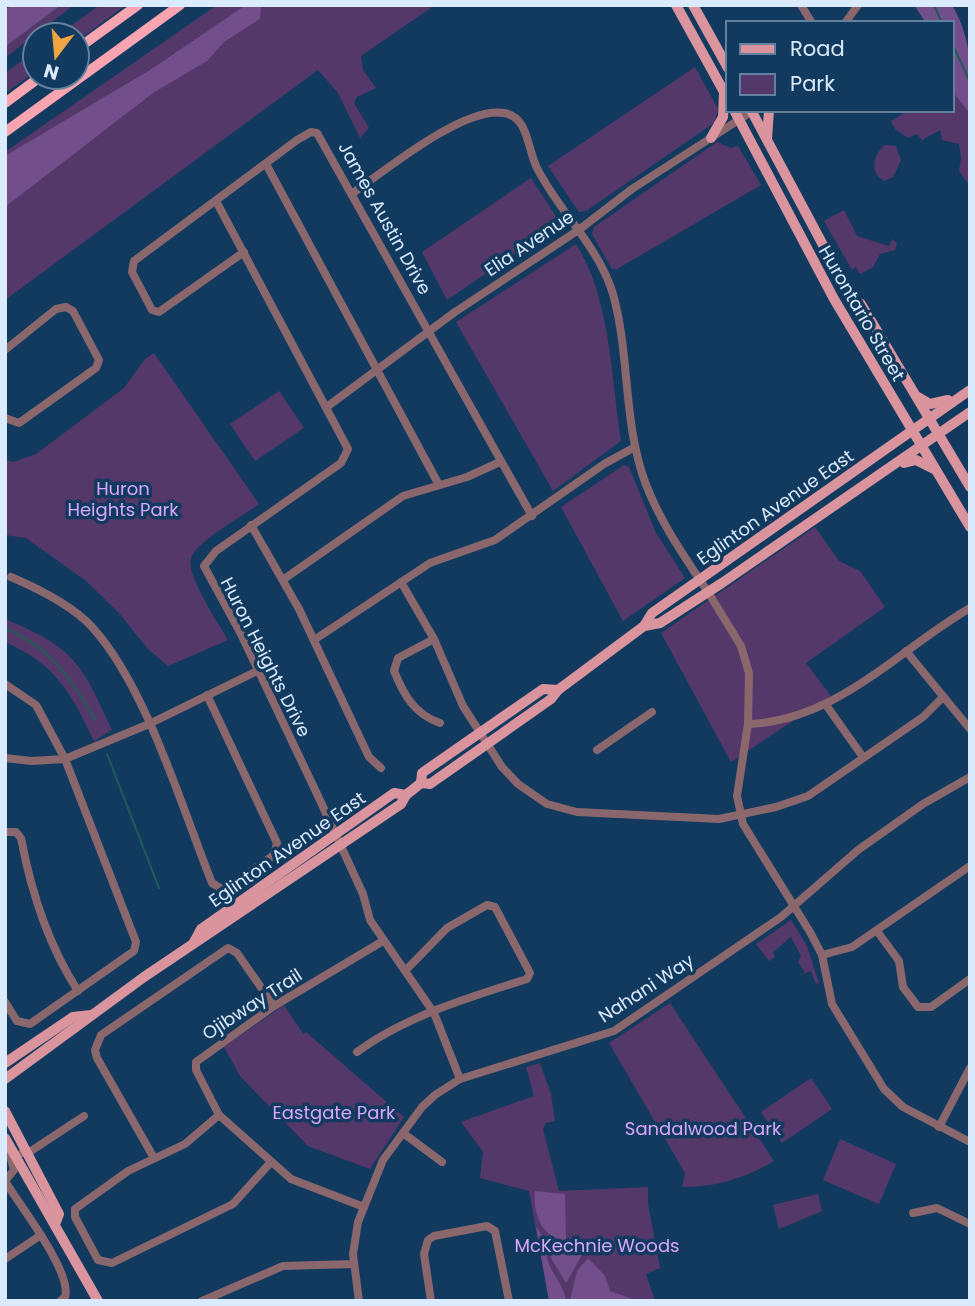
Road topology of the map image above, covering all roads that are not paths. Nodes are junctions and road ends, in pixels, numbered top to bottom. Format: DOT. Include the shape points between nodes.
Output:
graph roads {
  1 [pos="138,5"];
  2 [pos="676,5"];
  3 [pos="693,5"];
  4 [pos="802,5"];
  5 [pos="858,5"];
  6 [pos="181,6"];
  7 [pos="811,21"];
  8 [pos="846,21"];
  9 [pos="91,39"];
  10 [pos="726,64"];
  11 [pos="21,91"];
  12 [pos="726,96"];
  13 [pos="5,103"];
  14 [pos="753,112"];
  15 [pos="769,112"];
  16 [pos="737,115"];
  17 [pos="5,132"];
  18 [pos="711,138"];
  19 [pos="767,140"];
  20 [pos="266,164"];
  21 [pos="353,193"];
  22 [pos="216,201"];
  23 [pos="580,229"];
  24 [pos="244,252"];
  25 [pos="428,333"];
  26 [pos="5,350"];
  27 [pos="378,370"];
  28 [pos="910,386"];
  29 [pos="970,389"];
  30 [pos="328,406"];
  31 [pos="967,414"];
  32 [pos="5,418"];
  33 [pos="929,419"];
  34 [pos="913,430"];
  35 [pos="939,434"];
  36 [pos="922,445"];
  37 [pos="635,447"];
  38 [pos="499,462"];
  39 [pos="958,467"];
  40 [pos="879,475"];
  41 [pos="944,482"];
  42 [pos="439,485"];
  43 [pos="970,487"];
  44 [pos="532,516"];
  45 [pos="251,525"];
  46 [pos="970,527"];
  47 [pos="11,577"];
  48 [pos="284,579"];
  49 [pos="700,579"];
  50 [pos="401,582"];
  51 [pos="709,594"];
  52 [pos="970,608"];
  53 [pos="645,626"];
  54 [pos="435,639"];
  55 [pos="314,640"];
  56 [pos="906,651"];
  57 [pos="257,671"];
  58 [pos="5,684"];
  59 [pos="558,690"];
  60 [pos="207,695"];
  61 [pos="943,698"];
  62 [pos="826,705"];
  63 [pos="652,712"];
  64 [pos="440,723"];
  65 [pos="149,724"];
  66 [pos="748,724"];
  67 [pos="970,729"];
  68 [pos="481,733"];
  69 [pos="487,744"];
  70 [pos="597,750"];
  71 [pos="863,757"];
  72 [pos="5,758"];
  73 [pos="65,759"];
  74 [pos="381,768"];
  75 [pos="970,777"];
  76 [pos="421,783"];
  77 [pos="406,795"];
  78 [pos="740,815"];
  79 [pos="5,832"];
  80 [pos="334,834"];
  81 [pos="340,846"];
  82 [pos="970,866"];
  83 [pos="794,907"];
  84 [pos="877,931"];
  85 [pos="383,941"];
  86 [pos="193,942"];
  87 [pos="822,955"];
  88 [pos="405,971"];
  89 [pos="970,979"];
  90 [pos="78,991"];
  91 [pos="5,1002"];
  92 [pos="274,1006"];
  93 [pos="434,1013"];
  94 [pos="91,1015"];
  95 [pos="357,1052"];
  96 [pos="5,1063"];
  97 [pos="970,1068"];
  98 [pos="5,1079"];
  99 [pos="460,1079"];
  100 [pos="5,1111"];
  101 [pos="219,1115"];
  102 [pos="84,1116"];
  103 [pos="940,1127"];
  104 [pos="402,1133"];
  105 [pos="7,1141"];
  106 [pos="970,1142"];
  107 [pos="28,1153"];
  108 [pos="154,1158"];
  109 [pos="271,1162"];
  110 [pos="442,1162"];
  111 [pos="7,1180"];
  112 [pos="31,1185"];
  113 [pos="363,1207"];
  114 [pos="913,1213"];
  115 [pos="56,1222"];
  116 [pos="970,1224"];
  117 [pos="41,1236"];
  118 [pos="5,1259"];
  119 [pos="354,1264"];
  120 [pos="100,1300"];
  121 [pos="60,1301"];
  122 [pos="202,1301"];
  123 [pos="359,1301"];
  124 [pos="431,1301"];
  125 [pos="509,1301"];
  1 -- 9 [label="highway"];
  2 -- 12 [label="main road"];
  3 -- 10 [label="main road"];
  4 -- 7 [label="street"];
  5 -- 8 [label="street"];
  6 -- 17 [label="highway"];
  11 -- 13 [label="highway"];
  12 -- 18 [label="main road" via="723,117"];
  14 -- 19 [label="main road, Hurontario Street"];
  15 -- 19 [label="main road"];
  16 -- 18 [label="street, Elia Avenue"];
  16 -- 34 [label="main road, Hurontario Street" via="834,299"];
  18 -- 23 [label="street, Elia Avenue" via="632,188"];
  19 -- 28 [label="main road, Hurontario Street" via="847,290"];
  20 -- 21 [label="street, James Austin Drive" via="311,132 317,133"];
  20 -- 22 [label="street, James Austin Drive"];
  20 -- 27 [label="street"];
  21 -- 23 [label="street" via="461,121 486,113 506,113 522,122 538,170"];
  21 -- 25 [label="street, James Austin Drive"];
  22 -- 24 [label="street, Huron Heights Drive"];
  22 -- 24 [label="street, James Austin Drive" via="134,261 132,272 152,310 163,311"];
  23 -- 25 [label="street, Elia Avenue"];
  23 -- 37 [label="street" via="613,296"];
  24 -- 30 [label="street, Huron Heights Drive"];
  25 -- 27 [label="street, Elia Avenue"];
  25 -- 38 [label="street, James Austin Drive"];
  26 -- 32 [label="street" via="61,307 73,311 99,360 96,368 19,423"];
  27 -- 30 [label="street, Elia Avenue"];
  27 -- 42 [label="street"];
  28 -- 29 [label="main road" via="925,404 935,405"];
  28 -- 33 [label="main road, Hurontario Street"];
  29 -- 33 [label="main road, Eglinton Avenue East"];
  30 -- 45 [label="street, Huron Heights Drive" via="347,443 346,459"];
  31 -- 35 [label="main road, Eglinton Avenue East"];
  31 -- 39 [label="main road" via="953,429 951,439"];
  33 -- 34 [label="main road, Eglinton Avenue East"];
  33 -- 35 [label="main road, Hurontario Street"];
  34 -- 36 [label="main road, Hurontario Street"];
  34 -- 49 [label="main road, Eglinton Avenue East"];
  35 -- 36 [label="main road, Eglinton Avenue East"];
  35 -- 39 [label="main road, Hurontario Street"];
  36 -- 40 [label="main road, Eglinton Avenue East"];
  36 -- 41 [label="main road, Hurontario Street"];
  37 -- 44 [label="street"];
  37 -- 49 [label="street" via="657,512"];
  38 -- 42 [label="street"];
  38 -- 44 [label="street, James Austin Drive"];
  39 -- 43 [label="main road, Hurontario Street"];
  40 -- 41 [label="main road" via="916,460 931,465"];
  40 -- 51 [label="main road, Eglinton Avenue East"];
  41 -- 46 [label="main road, Hurontario Street"];
  42 -- 48 [label="street" via="403,496"];
  44 -- 50 [label="street" via="495,540 430,563"];
  45 -- 48 [label="street"];
  45 -- 57 [label="street, Huron Heights Drive" via="210,555 204,566"];
  47 -- 65 [label="street" via="46,593 90,625 112,651"];
  48 -- 55 [label="street"];
  49 -- 51 [label="street"];
  49 -- 53 [label="main road, Eglinton Avenue East" via="652,612"];
  50 -- 54 [label="street"];
  50 -- 55 [label="street"];
  51 -- 53 [label="main road, Eglinton Avenue East" via="660,623"];
  51 -- 66 [label="street" via="741,646 748,674"];
  52 -- 56 [label="street"];
  53 -- 59 [label="main road, Eglinton Avenue East"];
  54 -- 64 [label="street" via="398,658 394,671 412,705"];
  54 -- 68 [label="street" via="458,696"];
  55 -- 74 [label="street" via="369,758"];
  56 -- 61 [label="street"];
  56 -- 62 [label="street"];
  57 -- 60 [label="street"];
  57 -- 80 [label="street, Huron Heights Drive"];
  58 -- 73 [label="street" via="37,705"];
  59 -- 68 [label="main road, Eglinton Avenue East" via="543,688"];
  59 -- 69 [label="main road, Eglinton Avenue East"];
  60 -- 65 [label="street"];
  60 -- 65 [label="street" via="277,843 274,855 227,888 212,883"];
  61 -- 67 [label="street"];
  61 -- 71 [label="street"];
  62 -- 66 [label="street" via="791,719"];
  62 -- 71 [label="street"];
  63 -- 70 [label="street"];
  65 -- 73 [label="street"];
  66 -- 78 [label="street" via="739,784"];
  68 -- 69 [label="street"];
  68 -- 76 [label="main road, Eglinton Avenue East" via="422,773"];
  69 -- 76 [label="main road, Eglinton Avenue East" via="430,783"];
  69 -- 78 [label="street" via="513,780 547,804 601,815 700,819"];
  71 -- 78 [label="street" via="804,798"];
  72 -- 73 [label="street"];
  73 -- 90 [label="street" via="136,942 134,951"];
  75 -- 83 [label="street, Nahani Way" via="944,789 858,850"];
  76 -- 77 [label="main road, Eglinton Avenue East"];
  77 -- 80 [label="main road, Eglinton Avenue East" via="394,793"];
  77 -- 81 [label="main road, Eglinton Avenue East" via="401,804"];
  78 -- 83 [label="street"];
  79 -- 90 [label="street" via="16,832 21,838 37,904"];
  80 -- 81 [label="street, Huron Heights Drive"];
  80 -- 86 [label="main road, Eglinton Avenue East" via="201,929"];
  81 -- 85 [label="street, Huron Heights Drive"];
  81 -- 86 [label="main road, Eglinton Avenue East"];
  82 -- 84 [label="street"];
  83 -- 87 [label="street"];
  83 -- 99 [label="street, Nahani Way" via="614,1031"];
  84 -- 87 [label="street" via="852,947"];
  84 -- 89 [label="street" via="899,961 903,987 918,1007 931,1007"];
  85 -- 88 [label="street, Huron Heights Drive"];
  85 -- 92 [label="street, Ojibway Trail"];
  86 -- 94 [label="main road, Eglinton Avenue East"];
  87 -- 103 [label="street" via="832,1004 884,1089 903,1107"];
  88 -- 93 [label="street, Huron Heights Drive"];
  88 -- 93 [label="street" via="447,928 487,905 495,907 528,967 527,979"];
  90 -- 91 [label="street" via="30,1024 17,1021"];
  92 -- 101 [label="street, Ojibway Trail" via="197,1062 196,1070"];
  92 -- 108 [label="street" via="237,953 228,948 101,1035 94,1050 97,1058"];
  93 -- 95 [label="street"];
  93 -- 99 [label="street, Huron Heights Drive"];
  94 -- 96 [label="main road, Eglinton Avenue East" via="72,1017"];
  94 -- 98 [label="main road, Eglinton Avenue East"];
  97 -- 103 [label="street"];
  99 -- 104 [label="street, Nahani Way" via="429,1100"];
  100 -- 107 [label="main road"];
  101 -- 108 [label="street" via="185,1144"];
  101 -- 109 [label="street, Ojibway Trail"];
  102 -- 107 [label="street"];
  103 -- 106 [label="street"];
  104 -- 110 [label="street"];
  104 -- 113 [label="street, Nahani Way" via="379,1169"];
  105 -- 107 [label="street" via="16,1152"];
  105 -- 111 [label="street" via="14,1165"];
  105 -- 112 [label="main road"];
  107 -- 115 [label="main road" via="59,1214"];
  108 -- 109 [label="street" via="75,1209 75,1217 101,1262 113,1263 227,1208"];
  109 -- 113 [label="street, Ojibway Trail" via="291,1179"];
  111 -- 112 [label="street" via="22,1178"];
  111 -- 117 [label="street"];
  112 -- 115 [label="main road" via="47,1215"];
  113 -- 119 [label="street, Nahani Way" via="355,1232"];
  114 -- 116 [label="street" via="937,1208"];
  115 -- 120 [label="main road"];
  117 -- 118 [label="street"];
  117 -- 121 [label="street" via="66,1286"];
  119 -- 122 [label="street" via="283,1266"];
  119 -- 123 [label="street, Nahani Way"];
  124 -- 125 [label="street" via="424,1255 428,1240 486,1226 495,1231"];
}
